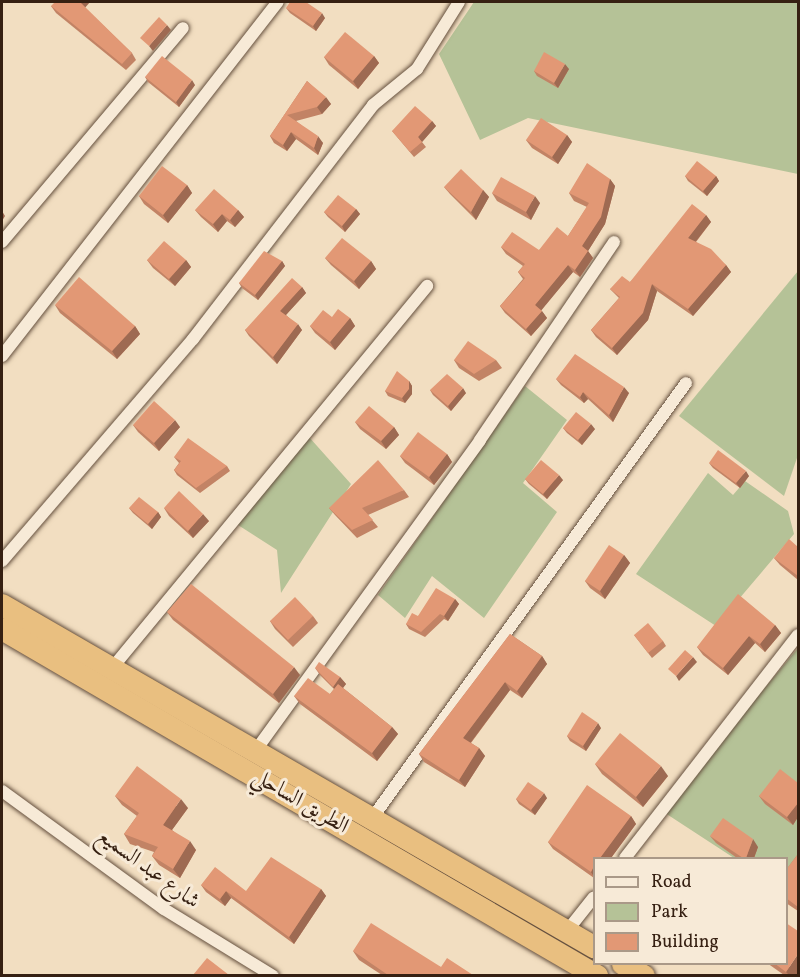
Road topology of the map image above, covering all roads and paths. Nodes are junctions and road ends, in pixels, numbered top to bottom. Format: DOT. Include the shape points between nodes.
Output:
graph roads {
  1 [pos="278,2"];
  2 [pos="459,2"];
  3 [pos="183,28"];
  4 [pos="2,242"];
  5 [pos="614,242"];
  6 [pos="427,286"];
  7 [pos="2,356"];
  8 [pos="686,383"];
  9 [pos="2,561"];
  10 [pos="2,605"];
  11 [pos="2,629"];
  12 [pos="798,635"];
  13 [pos="113,667"];
  14 [pos="256,750"];
  15 [pos="2,791"];
  16 [pos="373,817"];
  17 [pos="626,857"];
  18 [pos="593,898"];
  19 [pos="567,931"];
  20 [pos="593,946"];
  21 [pos="626,965"];
  22 [pos="267,974"];
  23 [pos="597,975"];
  24 [pos="644,975"];
  1 -- 7 [label="street"];
  2 -- 9 [label="street" via="417,69 373,105 193,339"];
  3 -- 4 [label="street"];
  5 -- 14 [label="street" via="473,449"];
  6 -- 13 [label="street"];
  8 -- 16 [label="street"];
  10 -- 13 [label="highway, الطريق الساحلي"];
  11 -- 23 [label="highway, الطريق الساحلي"];
  12 -- 17 [label="street"];
  13 -- 14 [label="highway, الطريق الساحلي"];
  14 -- 16 [label="highway, الطريق الساحلي"];
  15 -- 22 [label="street, شارع عبد السميع" via="164,909"];
  16 -- 19 [label="highway, الطريق الساحلي"];
  18 -- 19 [label="street"];
  19 -- 20 [label="highway, الطريق الساحلي"];
  21 -- 24 [label="highway"];
}
